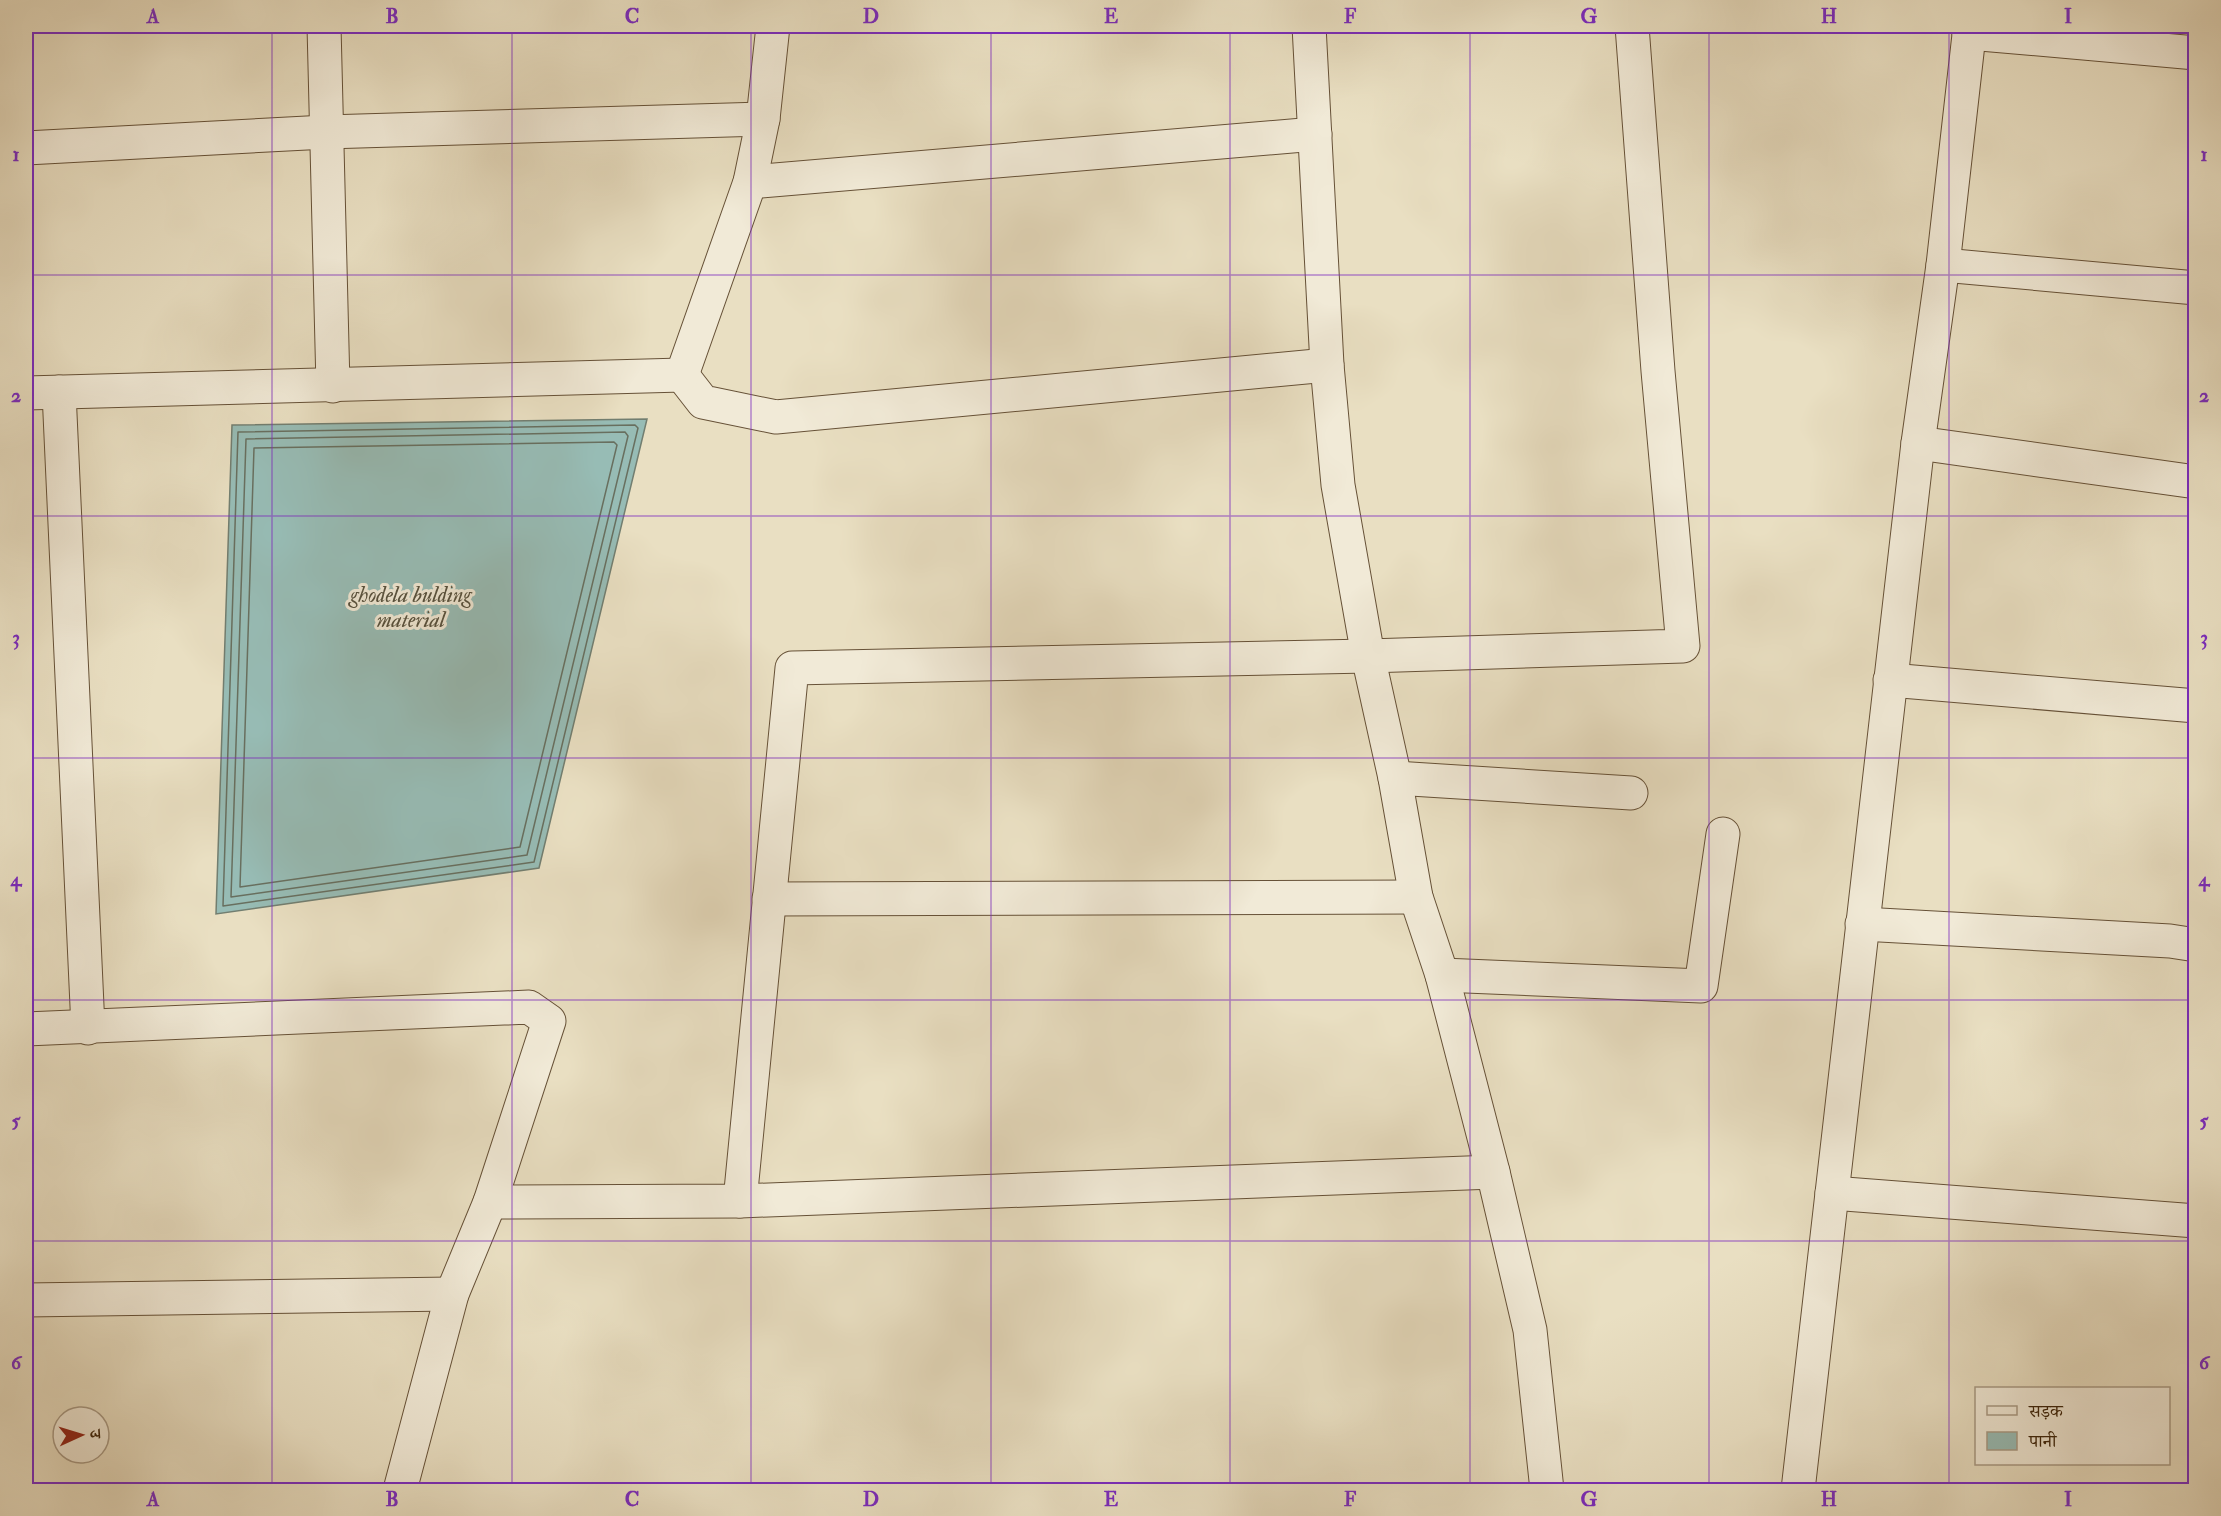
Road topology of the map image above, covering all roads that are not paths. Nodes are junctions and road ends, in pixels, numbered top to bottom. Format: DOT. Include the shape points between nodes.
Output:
graph roads {
  1 [pos="324,26"];
  2 [pos="773,26"];
  3 [pos="1309,26"];
  4 [pos="1632,26"];
  5 [pos="1970,29"];
  6 [pos="2196,52"];
  7 [pos="763,119"];
  8 [pos="326,132"];
  9 [pos="1316,134"];
  10 [pos="26,148"];
  11 [pos="750,182"];
  12 [pos="1943,265"];
  13 [pos="2196,288"];
  14 [pos="1327,365"];
  15 [pos="681,375"];
  16 [pos="333,386"];
  17 [pos="59,392"];
  18 [pos="26,393"];
  19 [pos="1918,443"];
  20 [pos="2196,482"];
  21 [pos="1368,656"];
  22 [pos="1890,680"];
  23 [pos="2196,706"];
  24 [pos="1395,778"];
  25 [pos="1631,793"];
  26 [pos="1723,834"];
  27 [pos="1416,897"];
  28 [pos="769,899"];
  29 [pos="1862,924"];
  30 [pos="2196,945"];
  31 [pos="1442,975"];
  32 [pos="88,1028"];
  33 [pos="26,1029"];
  34 [pos="1493,1172"];
  35 [pos="1832,1193"];
  36 [pos="740,1201"];
  37 [pos="490,1202"];
  38 [pos="2196,1221"];
  39 [pos="452,1294"];
  40 [pos="26,1300"];
  41 [pos="400,1491"];
  42 [pos="1547,1491"];
  43 [pos="1798,1491"];
  1 -- 8 [label="street"];
  2 -- 7 [label="street"];
  3 -- 9 [label="street"];
  4 -- 21 [label="street" via="1683,646"];
  5 -- 6 [label="street"];
  5 -- 12 [label="street"];
  7 -- 8 [label="street"];
  7 -- 11 [label="street"];
  8 -- 10 [label="street"];
  8 -- 16 [label="street"];
  9 -- 11 [label="street"];
  9 -- 14 [label="street"];
  11 -- 15 [label="street"];
  12 -- 13 [label="street"];
  12 -- 19 [label="street"];
  14 -- 15 [label="street" via="776,417 703,402"];
  14 -- 21 [label="street" via="1338,485"];
  15 -- 16 [label="street"];
  16 -- 17 [label="street"];
  17 -- 18 [label="street"];
  17 -- 32 [label="street"];
  19 -- 20 [label="street"];
  19 -- 22 [label="street"];
  21 -- 24 [label="street"];
  21 -- 28 [label="street" via="792,668"];
  22 -- 23 [label="street"];
  22 -- 29 [label="street"];
  24 -- 25 [label="street"];
  24 -- 27 [label="street"];
  26 -- 31 [label="street" via="1701,986"];
  27 -- 28 [label="street"];
  27 -- 31 [label="street"];
  28 -- 36 [label="street"];
  29 -- 30 [label="street"];
  29 -- 35 [label="street"];
  31 -- 34 [label="street"];
  32 -- 33 [label="street"];
  32 -- 37 [label="street" via="529,1007 549,1021"];
  34 -- 36 [label="street"];
  34 -- 42 [label="street" via="1530,1330"];
  35 -- 38 [label="street"];
  35 -- 43 [label="street"];
  36 -- 37 [label="street"];
  37 -- 39 [label="street"];
  39 -- 40 [label="street"];
  39 -- 41 [label="street"];
}
